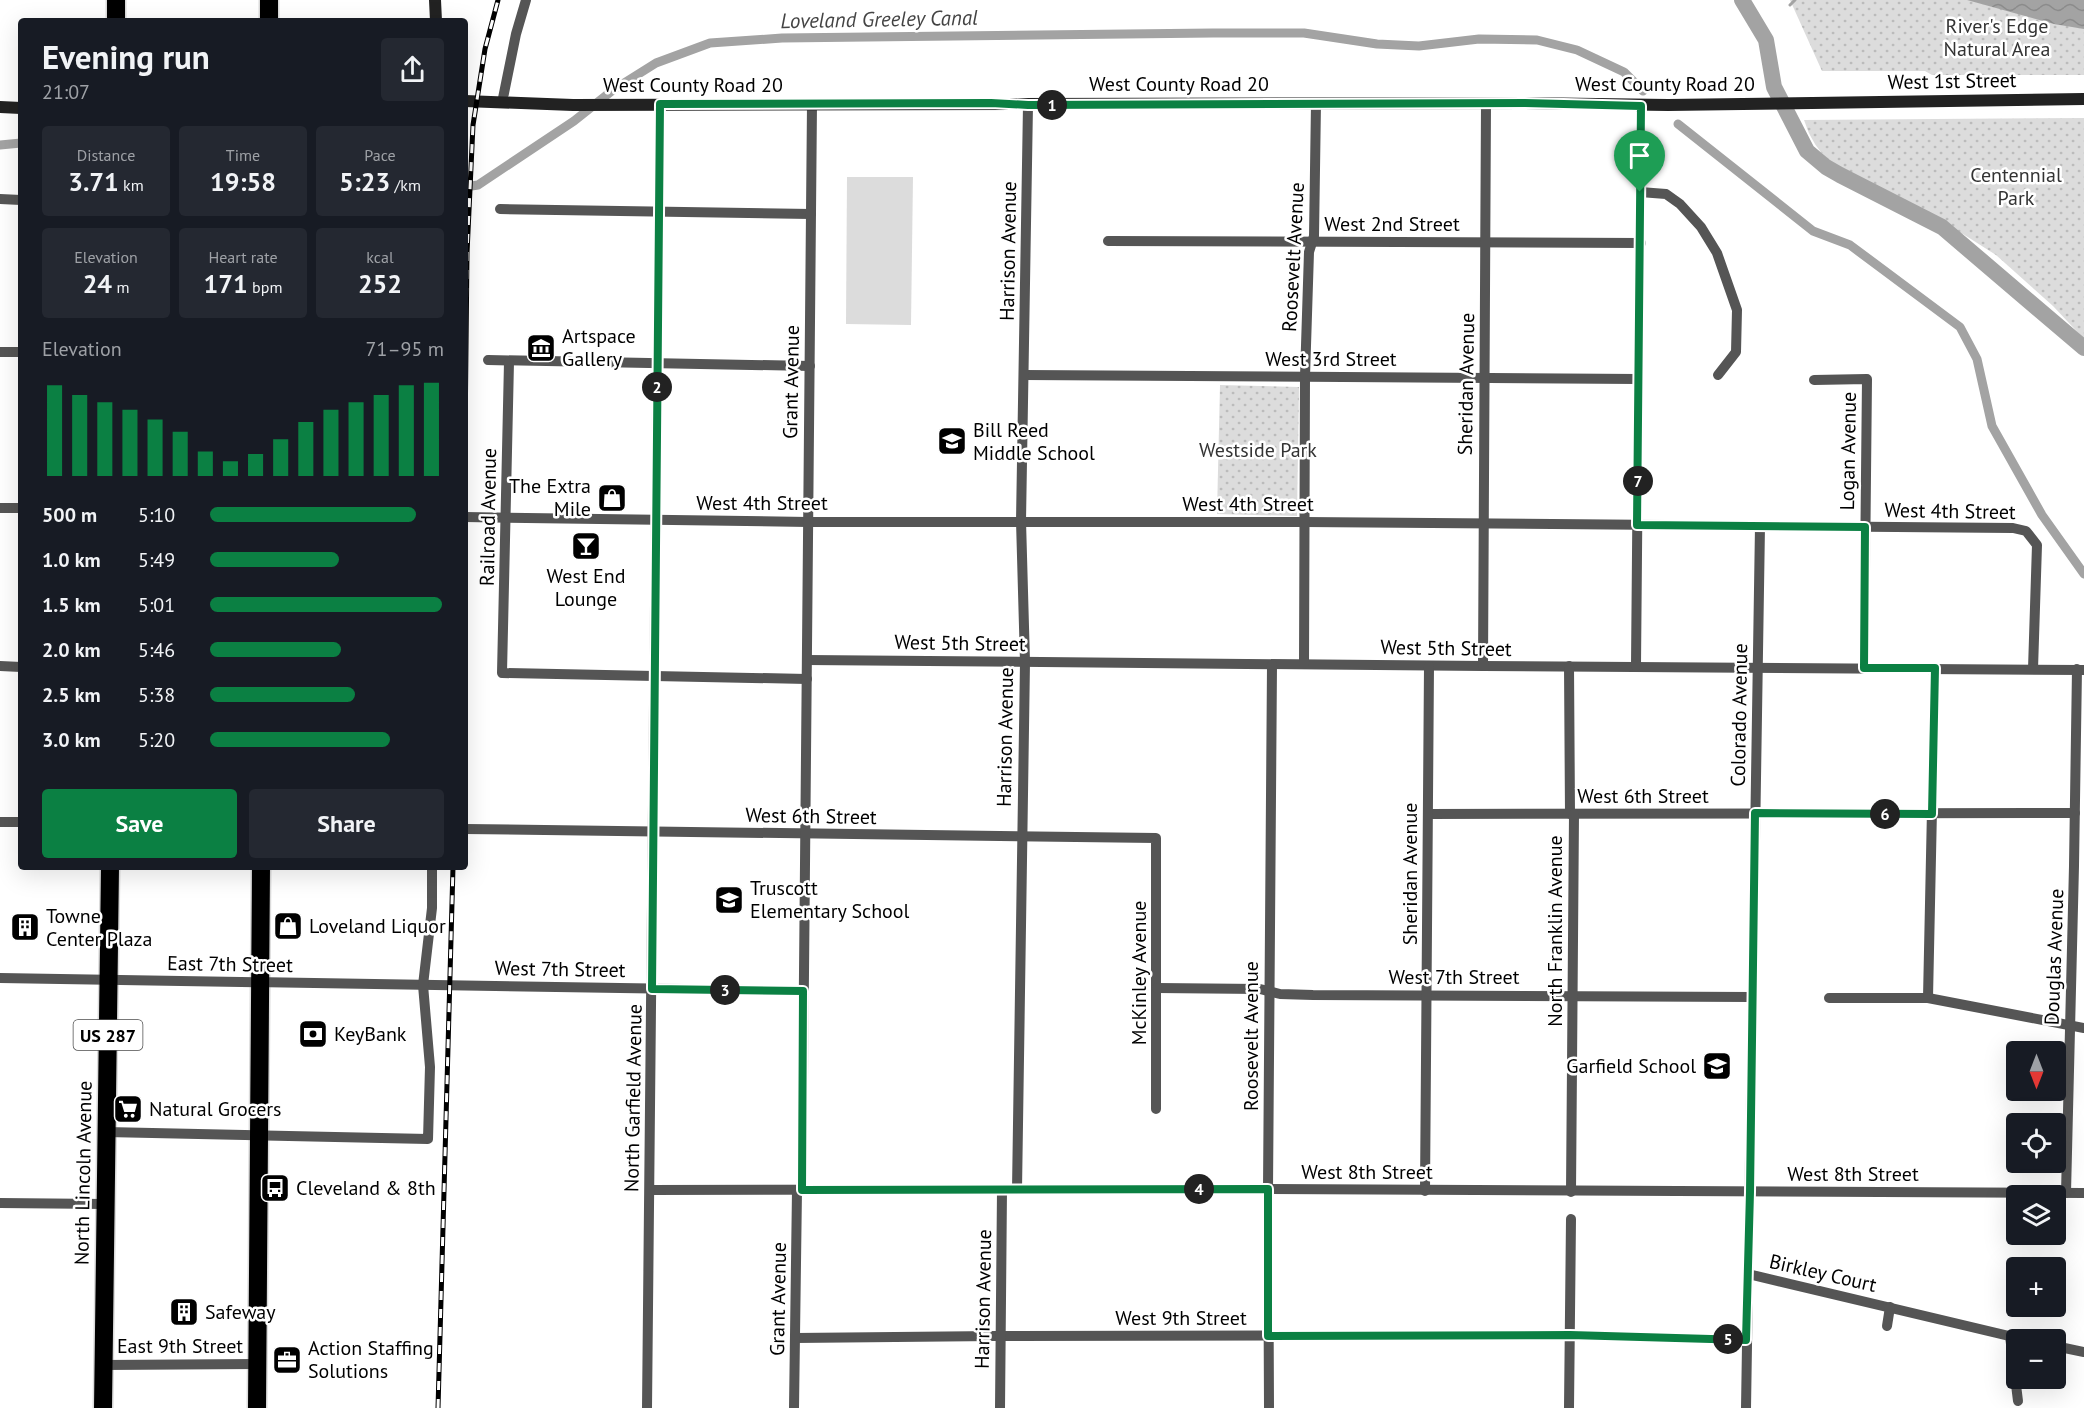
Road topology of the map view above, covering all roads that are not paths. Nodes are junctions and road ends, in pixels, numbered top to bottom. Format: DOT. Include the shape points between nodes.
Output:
graph roads {
  1 [pos="116,0"];
  2 [pos="269,0"];
  3 [pos="435,0"];
  4 [pos="526,0"];
  5 [pos="116,18"];
  6 [pos="268,18"];
  7 [pos="436,18"];
  8 [pos="2084,99"];
  9 [pos="468,101"];
  10 [pos="502,103"];
  11 [pos="1316,103"];
  12 [pos="1486,103"];
  13 [pos="1821,103"];
  14 [pos="660,104"];
  15 [pos="812,104"];
  16 [pos="1028,105"];
  17 [pos="1641,106"];
  18 [pos="0,108"];
  19 [pos="18,108"];
  20 [pos="1640,192"];
  21 [pos="0,199"];
  22 [pos="18,200"];
  23 [pos="500,209"];
  24 [pos="659,211"];
  25 [pos="811,214"];
  26 [pos="1108,241"];
  27 [pos="1312,241"];
  28 [pos="1485,242"];
  29 [pos="1641,243"];
  30 [pos="0,352"];
  31 [pos="18,352"];
  32 [pos="488,360"];
  33 [pos="509,362"];
  34 [pos="657,364"];
  35 [pos="810,366"];
  36 [pos="1024,375"];
  37 [pos="1718,375"];
  38 [pos="1305,377"];
  39 [pos="1483,378"];
  40 [pos="1638,379"];
  41 [pos="1814,380"];
  42 [pos="0,508"];
  43 [pos="18,508"];
  44 [pos="468,517"];
  45 [pos="507,518"];
  46 [pos="656,520"];
  47 [pos="1021,521"];
  48 [pos="808,522"];
  49 [pos="1305,522"];
  50 [pos="1483,523"];
  51 [pos="1637,525"];
  52 [pos="1760,526"];
  53 [pos="1865,527"];
  54 [pos="807,660"];
  55 [pos="1025,662"];
  56 [pos="1272,664"];
  57 [pos="1304,664"];
  58 [pos="0,666"];
  59 [pos="1429,666"];
  60 [pos="1483,666"];
  61 [pos="1569,666"];
  62 [pos="1636,666"];
  63 [pos="18,667"];
  64 [pos="1758,668"];
  65 [pos="1864,668"];
  66 [pos="1935,668"];
  67 [pos="2033,669"];
  68 [pos="2080,670"];
  69 [pos="654,676"];
  70 [pos="807,679"];
  71 [pos="1755,813"];
  72 [pos="2075,813"];
  73 [pos="1428,814"];
  74 [pos="1572,814"];
  75 [pos="1932,814"];
  76 [pos="0,822"];
  77 [pos="18,822"];
  78 [pos="468,830"];
  79 [pos="653,832"];
  80 [pos="805,835"];
  81 [pos="1021,836"];
  82 [pos="1156,838"];
  83 [pos="2079,866"];
  84 [pos="110,870"];
  85 [pos="261,870"];
  86 [pos="432,870"];
  87 [pos="0,978"];
  88 [pos="109,980"];
  89 [pos="261,982"];
  90 [pos="423,985"];
  91 [pos="1157,988"];
  92 [pos="652,989"];
  93 [pos="803,991"];
  94 [pos="1270,991"];
  95 [pos="1427,994"];
  96 [pos="1572,996"];
  97 [pos="1752,997"];
  98 [pos="1829,998"];
  99 [pos="1928,998"];
  100 [pos="2070,1025"];
  101 [pos="2084,1028"];
  102 [pos="1156,1109"];
  103 [pos="106,1132"];
  104 [pos="260,1135"];
  105 [pos="1268,1189"];
  106 [pos="650,1190"];
  107 [pos="799,1190"];
  108 [pos="1002,1190"];
  109 [pos="1017,1190"];
  110 [pos="1425,1191"];
  111 [pos="1571,1192"];
  112 [pos="1750,1192"];
  113 [pos="2006,1193"];
  114 [pos="2066,1193"];
  115 [pos="2084,1193"];
  116 [pos="0,1203"];
  117 [pos="104,1204"];
  118 [pos="1571,1219"];
  119 [pos="1748,1274"];
  120 [pos="1890,1307"];
  121 [pos="1887,1326"];
  122 [pos="1570,1335"];
  123 [pos="2006,1335"];
  124 [pos="1001,1336"];
  125 [pos="1268,1336"];
  126 [pos="795,1338"];
  127 [pos="1746,1340"];
  128 [pos="2066,1348"];
  129 [pos="2084,1352"];
  130 [pos="258,1364"];
  131 [pos="103,1365"];
  132 [pos="2017,1389"];
  133 [pos="2018,1401"];
  134 [pos="1269,1407"];
  135 [pos="103,1408"];
  136 [pos="257,1408"];
  137 [pos="647,1408"];
  138 [pos="794,1408"];
  139 [pos="1000,1408"];
  140 [pos="1569,1408"];
  141 [pos="1746,1408"];
  1 -- 5 [label="highway"];
  2 -- 6 [label="highway"];
  3 -- 7 [label="main road"];
  4 -- 10 [label="street"];
  8 -- 13 [label="main road, West 1st Street"];
  9 -- 10 [label="main road, West County Road 20"];
  10 -- 14 [label="main road, West County Road 20"];
  11 -- 12 [label="main road, West County Road 20"];
  11 -- 16 [label="main road, West County Road 20"];
  11 -- 27 [label="street, Roosevelt Avenue"];
  12 -- 17 [label="main road, West County Road 20"];
  12 -- 28 [label="street, Sheridan Avenue"];
  13 -- 17 [label="main road, West County Road 20"];
  14 -- 15 [label="main road, West County Road 20"];
  14 -- 24 [label="street, North Garfield Avenue"];
  15 -- 16 [label="main road, West County Road 20"];
  15 -- 25 [label="street, Grant Avenue"];
  16 -- 36 [label="street, Harrison Avenue"];
  17 -- 20 [label="street"];
  18 -- 19 [label="main road"];
  20 -- 29 [label="street"];
  20 -- 37 [label="street" via="1666,194 1680,204 1701,226 1718,253 1737,310 1736,352"];
  21 -- 22 [label="street"];
  23 -- 24 [label="street"];
  24 -- 25 [label="street"];
  24 -- 34 [label="street, North Garfield Avenue"];
  25 -- 35 [label="street, Grant Avenue"];
  26 -- 27 [label="street, West 2nd Street"];
  27 -- 28 [label="street, West 2nd Street"];
  27 -- 38 [label="street, Roosevelt Avenue"];
  28 -- 29 [label="street, West 2nd Street"];
  28 -- 39 [label="street, Sheridan Avenue"];
  29 -- 40 [label="street"];
  30 -- 31 [label="street"];
  32 -- 33 [label="street"];
  33 -- 34 [label="street"];
  33 -- 45 [label="street, Railroad Avenue"];
  34 -- 35 [label="street"];
  34 -- 46 [label="street, North Garfield Avenue"];
  35 -- 48 [label="street, Grant Avenue"];
  36 -- 38 [label="street, West 3rd Street"];
  36 -- 47 [label="street, Harrison Avenue"];
  38 -- 39 [label="street, West 3rd Street"];
  38 -- 49 [label="street, Roosevelt Avenue"];
  39 -- 40 [label="street, West 3rd Street"];
  39 -- 50 [label="street, Sheridan Avenue"];
  40 -- 51 [label="street"];
  41 -- 53 [label="street, Logan Avenue" via="1867,379"];
  42 -- 43 [label="street"];
  44 -- 45 [label="street, West 4th Street"];
  45 -- 46 [label="street, West 4th Street"];
  45 -- 69 [label="street, Railroad Avenue" via="502,673"];
  46 -- 48 [label="street, West 4th Street"];
  46 -- 69 [label="street, North Garfield Avenue"];
  47 -- 48 [label="street, West 4th Street"];
  47 -- 49 [label="street, West 4th Street"];
  47 -- 55 [label="street, Harrison Avenue"];
  48 -- 54 [label="street, Grant Avenue"];
  49 -- 50 [label="street, West 4th Street"];
  49 -- 57 [label="street, Roosevelt Avenue"];
  50 -- 51 [label="street, West 4th Street"];
  50 -- 60 [label="street, Sheridan Avenue"];
  51 -- 52 [label="street, West 4th Street"];
  51 -- 62 [label="street"];
  52 -- 53 [label="street, West 4th Street"];
  52 -- 64 [label="street, Colorado Avenue"];
  53 -- 65 [label="street, Logan Avenue"];
  53 -- 67 [label="street, West 4th Street" via="2013,528 2029,534 2037,545"];
  54 -- 55 [label="street, West 5th Street"];
  54 -- 70 [label="street, Grant Avenue"];
  55 -- 56 [label="street, West 5th Street"];
  55 -- 81 [label="street, Harrison Avenue"];
  56 -- 57 [label="street, West 5th Street"];
  56 -- 94 [label="street, Roosevelt Avenue"];
  57 -- 59 [label="street, West 5th Street"];
  58 -- 63 [label="street"];
  59 -- 60 [label="street, West 5th Street"];
  59 -- 73 [label="street, Sheridan Avenue"];
  60 -- 61 [label="street, West 5th Street"];
  61 -- 62 [label="street, West 5th Street"];
  61 -- 74 [label="street, North Franklin Avenue"];
  62 -- 64 [label="street, West 5th Street"];
  64 -- 65 [label="street, West 5th Street"];
  64 -- 71 [label="street, Colorado Avenue"];
  65 -- 66 [label="street, West 5th Street"];
  66 -- 67 [label="street, West 5th Street"];
  66 -- 75 [label="street"];
  67 -- 68 [label="street, West 5th Street"];
  68 -- 72 [label="street"];
  69 -- 70 [label="street"];
  69 -- 79 [label="street, North Garfield Avenue"];
  70 -- 80 [label="street, Grant Avenue"];
  71 -- 74 [label="street, West 6th Street"];
  71 -- 75 [label="street, West 6th Street"];
  71 -- 97 [label="street, Colorado Avenue"];
  72 -- 75 [label="street, West 6th Street"];
  72 -- 83 [label="street, Douglas Avenue"];
  73 -- 74 [label="street, West 6th Street"];
  73 -- 95 [label="street, Sheridan Avenue"];
  74 -- 96 [label="street, North Franklin Avenue"];
  75 -- 99 [label="street"];
  76 -- 77 [label="street"];
  78 -- 79 [label="street, West 6th Street"];
  79 -- 80 [label="street, West 6th Street"];
  79 -- 92 [label="street, North Garfield Avenue"];
  80 -- 81 [label="street, West 6th Street"];
  80 -- 93 [label="street, Grant Avenue"];
  81 -- 82 [label="street, West 6th Street"];
  81 -- 109 [label="street, Harrison Avenue"];
  82 -- 91 [label="street, McKinley Avenue"];
  83 -- 100 [label="street, Douglas Avenue"];
  84 -- 88 [label="highway, North Lincoln Avenue / US 287"];
  85 -- 89 [label="highway"];
  86 -- 90 [label="street"];
  87 -- 88 [label="street, East 7th Street"];
  88 -- 89 [label="street, East 7th Street"];
  88 -- 103 [label="highway, North Lincoln Avenue / US 287"];
  89 -- 90 [label="street, East 7th Street"];
  89 -- 104 [label="highway"];
  90 -- 92 [label="street, West 7th Street"];
  90 -- 104 [label="street" via="430,1067 428,1139"];
  91 -- 94 [label="street, West 7th Street"];
  91 -- 102 [label="street, McKinley Avenue"];
  92 -- 93 [label="street, West 7th Street"];
  92 -- 106 [label="street, North Garfield Avenue"];
  93 -- 107 [label="street, Grant Avenue"];
  94 -- 95 [label="street, West 7th Street"];
  94 -- 105 [label="street, Roosevelt Avenue"];
  95 -- 96 [label="street, West 7th Street"];
  95 -- 110 [label="street, Sheridan Avenue"];
  96 -- 97 [label="street, West 7th Street"];
  96 -- 111 [label="street, North Franklin Avenue"];
  97 -- 112 [label="street, Colorado Avenue"];
  98 -- 99 [label="street"];
  99 -- 100 [label="street"];
  100 -- 101 [label="street"];
  100 -- 114 [label="street, Douglas Avenue"];
  103 -- 104 [label="street"];
  103 -- 117 [label="highway, North Lincoln Avenue / US 287"];
  104 -- 130 [label="highway"];
  105 -- 109 [label="street, West 8th Street"];
  105 -- 110 [label="street, West 8th Street"];
  105 -- 125 [label="street, Roosevelt Avenue"];
  106 -- 107 [label="street, West 8th Street"];
  106 -- 137 [label="street, North Garfield Avenue"];
  107 -- 108 [label="street, West 8th Street"];
  107 -- 126 [label="street, Grant Avenue"];
  108 -- 109 [label="street, West 8th Street"];
  108 -- 124 [label="street, Harrison Avenue"];
  110 -- 111 [label="street, West 8th Street"];
  111 -- 112 [label="street, West 8th Street"];
  112 -- 113 [label="street, West 8th Street"];
  112 -- 119 [label="street, Colorado Avenue"];
  114 -- 115 [label="street, West 8th Street"];
  116 -- 117 [label="street"];
  117 -- 131 [label="highway, North Lincoln Avenue / US 287"];
  118 -- 122 [label="street"];
  119 -- 120 [label="street, Birkley Court"];
  119 -- 127 [label="street, Colorado Avenue"];
  120 -- 121 [label="street, Birkley Court"];
  120 -- 123 [label="street, Birkley Court"];
  122 -- 125 [label="street, West 9th Street"];
  122 -- 127 [label="street, West 9th Street"];
  122 -- 140 [label="street"];
  124 -- 125 [label="street, West 9th Street"];
  124 -- 126 [label="street, West 9th Street"];
  124 -- 139 [label="street, Harrison Avenue"];
  125 -- 134 [label="street, Roosevelt Avenue"];
  126 -- 138 [label="street, Grant Avenue"];
  127 -- 141 [label="street, Colorado Avenue"];
  128 -- 129 [label="street"];
  130 -- 131 [label="street, East 9th Street"];
  130 -- 136 [label="highway"];
  131 -- 135 [label="highway, North Lincoln Avenue / US 287"];
  132 -- 133 [label="street"];
}
